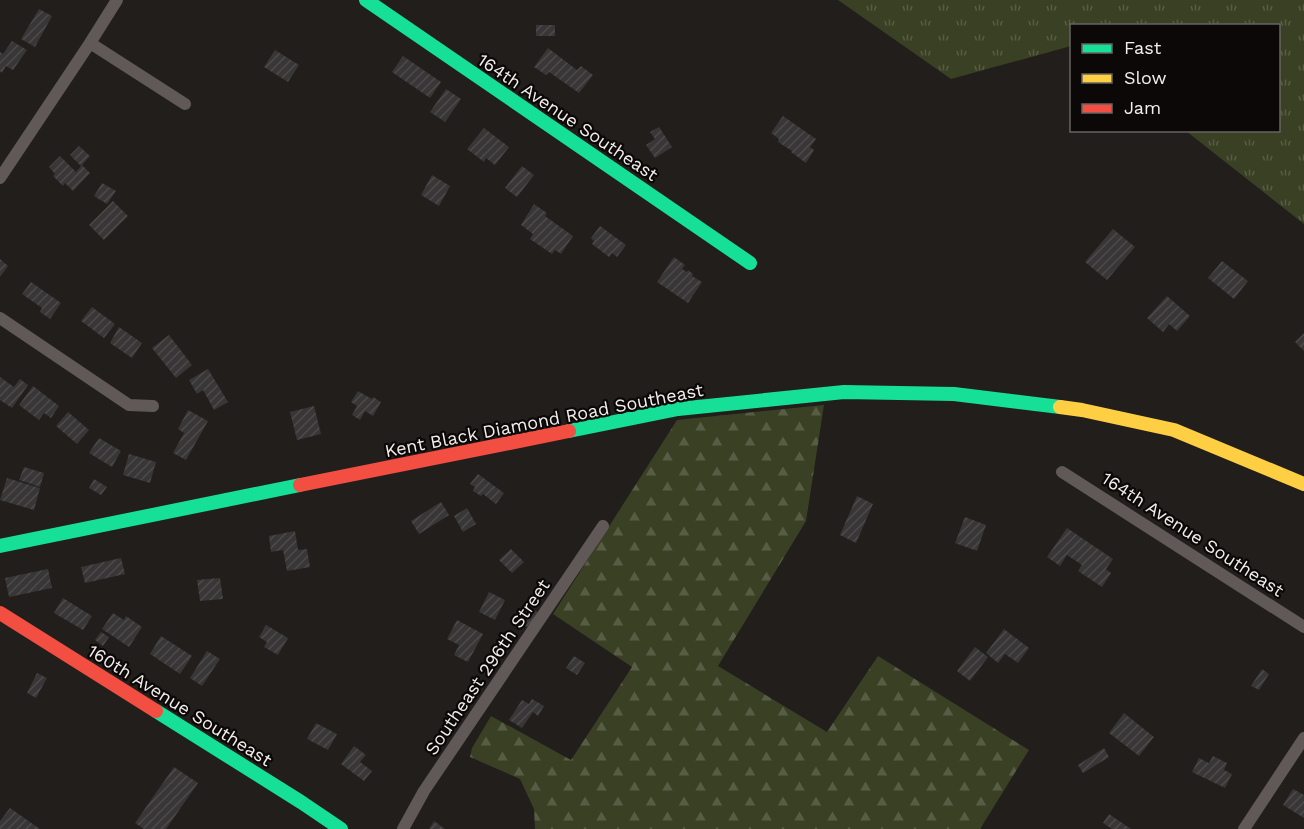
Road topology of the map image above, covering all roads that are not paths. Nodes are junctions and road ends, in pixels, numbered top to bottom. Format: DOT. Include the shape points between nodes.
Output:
graph roads {
  1 [pos="117,0"];
  2 [pos="366,0"];
  3 [pos="90,43"];
  4 [pos="185,104"];
  5 [pos="0,178"];
  6 [pos="750,263"];
  7 [pos="0,318"];
  8 [pos="153,406"];
  9 [pos="1062,472"];
  10 [pos="1304,484"];
  11 [pos="603,526"];
  12 [pos="0,546"];
  13 [pos="0,613"];
  14 [pos="1304,627"];
  15 [pos="1304,738"];
  16 [pos="341,829"];
  17 [pos="403,829"];
  18 [pos="1244,829"];
  1 -- 3 [label="street"];
  2 -- 6 [label="street, 164th Avenue Southeast"];
  3 -- 4 [label="street"];
  3 -- 5 [label="street"];
  7 -- 8 [label="street" via="129,405"];
  9 -- 14 [label="street, 164th Avenue Southeast"];
  10 -- 12 [label="street, Kent Black Diamond Road Southeast" via="1174,430 1082,410 954,394 844,392 678,409"];
  11 -- 17 [label="street, Southeast 296th Street" via="424,791"];
  13 -- 16 [label="street, 160th Avenue Southeast"];
  15 -- 18 [label="street"];
}
